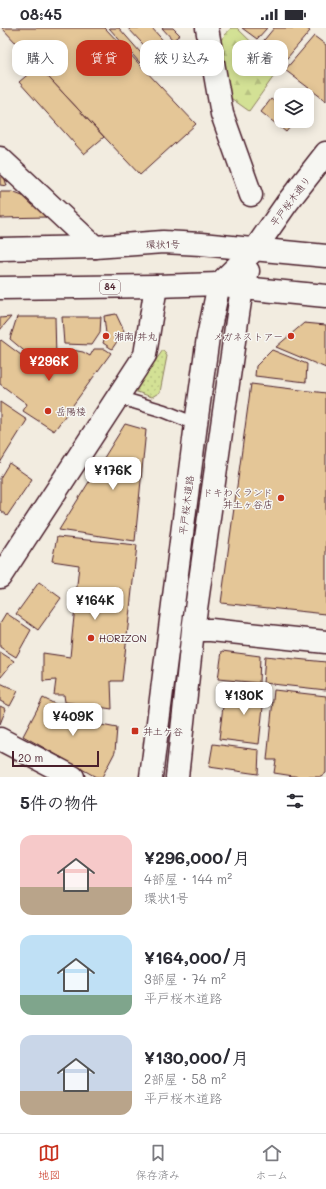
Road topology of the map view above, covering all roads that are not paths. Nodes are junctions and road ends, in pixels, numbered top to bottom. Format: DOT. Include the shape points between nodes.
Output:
graph roads {
  1 [pos="207,28"];
  2 [pos="326,154"];
  3 [pos="0,158"];
  4 [pos="251,195"];
  5 [pos="95,247"];
  6 [pos="0,249"];
  7 [pos="255,249"];
  8 [pos="326,256"];
  9 [pos="219,284"];
  10 [pos="156,286"];
  11 [pos="0,288"];
  12 [pos="242,288"];
  13 [pos="326,296"];
  14 [pos="117,397"];
  15 [pos="196,424"];
  16 [pos="0,577"];
  17 [pos="193,630"];
  18 [pos="326,642"];
  19 [pos="0,739"];
  20 [pos="73,777"];
  21 [pos="151,777"];
  22 [pos="177,777"];
  1 -- 4 [label="main road" via="222,114"];
  2 -- 7 [label="main road, 平戸桜木通り"];
  3 -- 5 [label="main road"];
  5 -- 6 [label="main road, 環状1号"];
  5 -- 7 [label="main road, 環状1号" via="163,242"];
  7 -- 8 [label="main road, 環状1号"];
  7 -- 9 [label="main road"];
  7 -- 12 [label="main road"];
  9 -- 10 [label="main road, 84"];
  9 -- 12 [label="main road, 84"];
  9 -- 15 [label="main road, 平戸桜木道路" via="208,337"];
  10 -- 11 [label="main road, 84"];
  10 -- 14 [label="main road" via="145,355"];
  12 -- 13 [label="main road, 84"];
  12 -- 17 [label="main road"];
  14 -- 15 [label="lane"];
  14 -- 16 [label="main road"];
  15 -- 21 [label="main road, 平戸桜木道路"];
  17 -- 18 [label="main road"];
  17 -- 22 [label="main road"];
  19 -- 20 [label="main road"];
}
